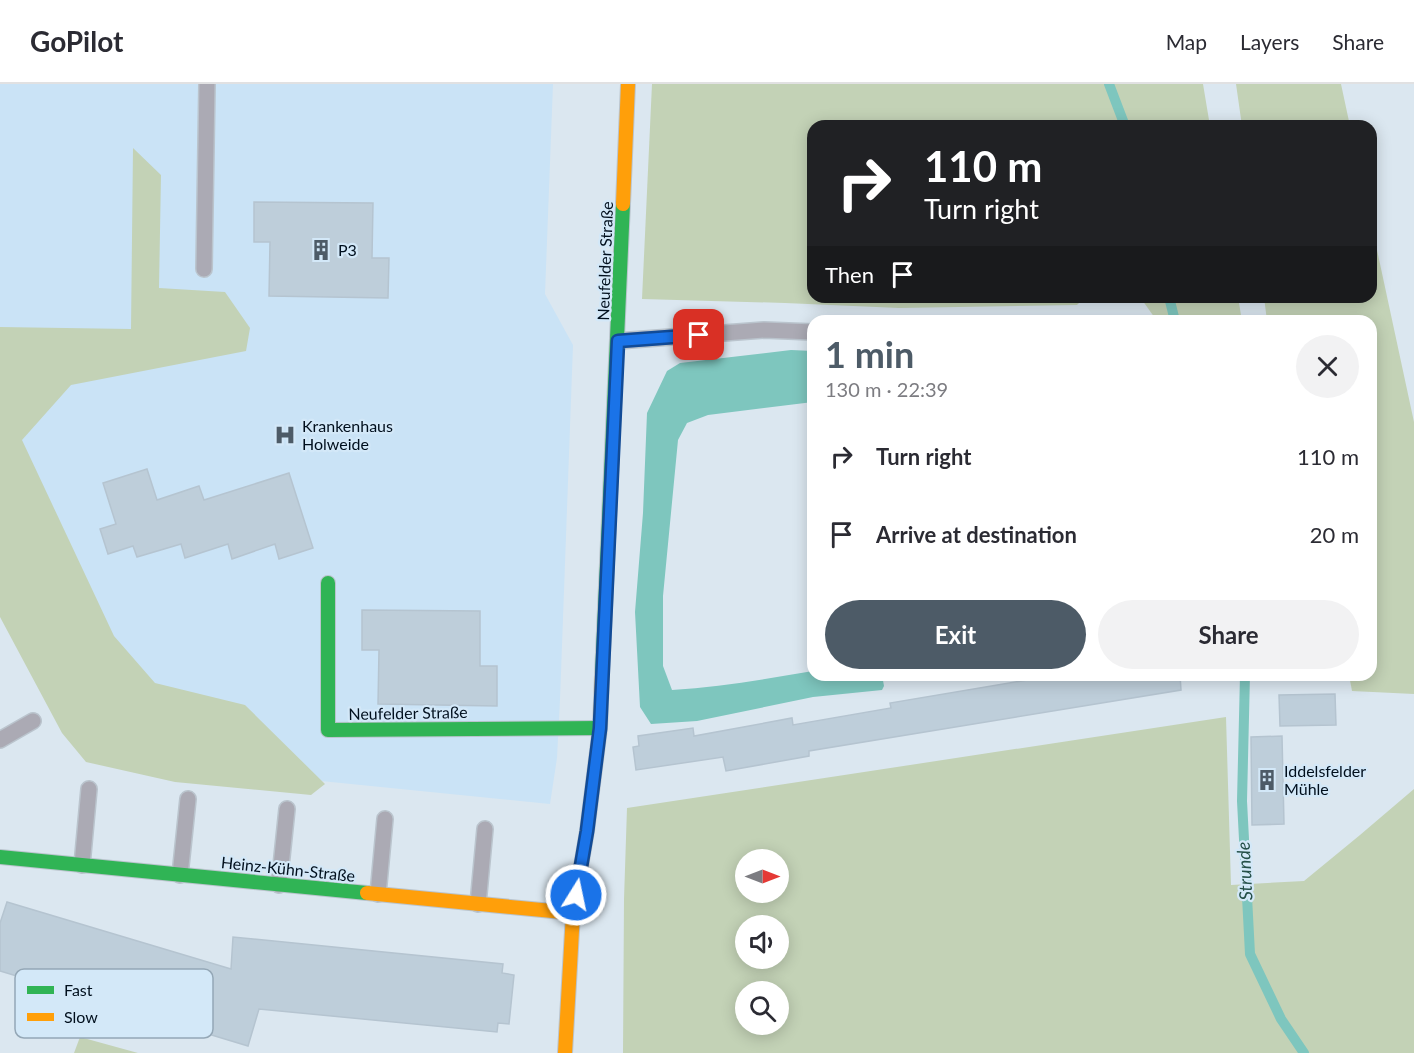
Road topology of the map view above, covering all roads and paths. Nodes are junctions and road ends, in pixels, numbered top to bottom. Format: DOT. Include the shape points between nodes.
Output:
graph roads {
  1 [pos="207,84"];
  2 [pos="628,84"];
  3 [pos="204,269"];
  4 [pos="807,332"];
  5 [pos="618,341"];
  6 [pos="328,583"];
  7 [pos="33,721"];
  8 [pos="600,728"];
  9 [pos="0,740"];
  10 [pos="89,789"];
  11 [pos="188,798"];
  12 [pos="287,809"];
  13 [pos="385,819"];
  14 [pos="485,829"];
  15 [pos="0,857"];
  16 [pos="82,865"];
  17 [pos="180,875"];
  18 [pos="279,885"];
  19 [pos="378,894"];
  20 [pos="478,904"];
  21 [pos="573,913"];
  22 [pos="565,1053"];
  1 -- 3 [label="lane"];
  2 -- 5 [label="street, Neufelder Straße"];
  4 -- 5 [label="lane" via="765,330"];
  5 -- 8 [label="street, Neufelder Straße"];
  6 -- 8 [label="street, Neufelder Straße" via="328,730"];
  7 -- 9 [label="lane"];
  8 -- 21 [label="street, Neufelder Straße"];
  10 -- 16 [label="lane"];
  11 -- 17 [label="lane"];
  12 -- 18 [label="lane"];
  13 -- 19 [label="lane"];
  14 -- 20 [label="lane"];
  15 -- 16 [label="street, Heinz-Kühn-Straße"];
  16 -- 17 [label="street, Heinz-Kühn-Straße"];
  17 -- 18 [label="street, Heinz-Kühn-Straße"];
  18 -- 19 [label="street, Heinz-Kühn-Straße"];
  19 -- 20 [label="street, Heinz-Kühn-Straße"];
  20 -- 21 [label="street, Heinz-Kühn-Straße"];
  21 -- 22 [label="street, Neufelder Straße"];
}
